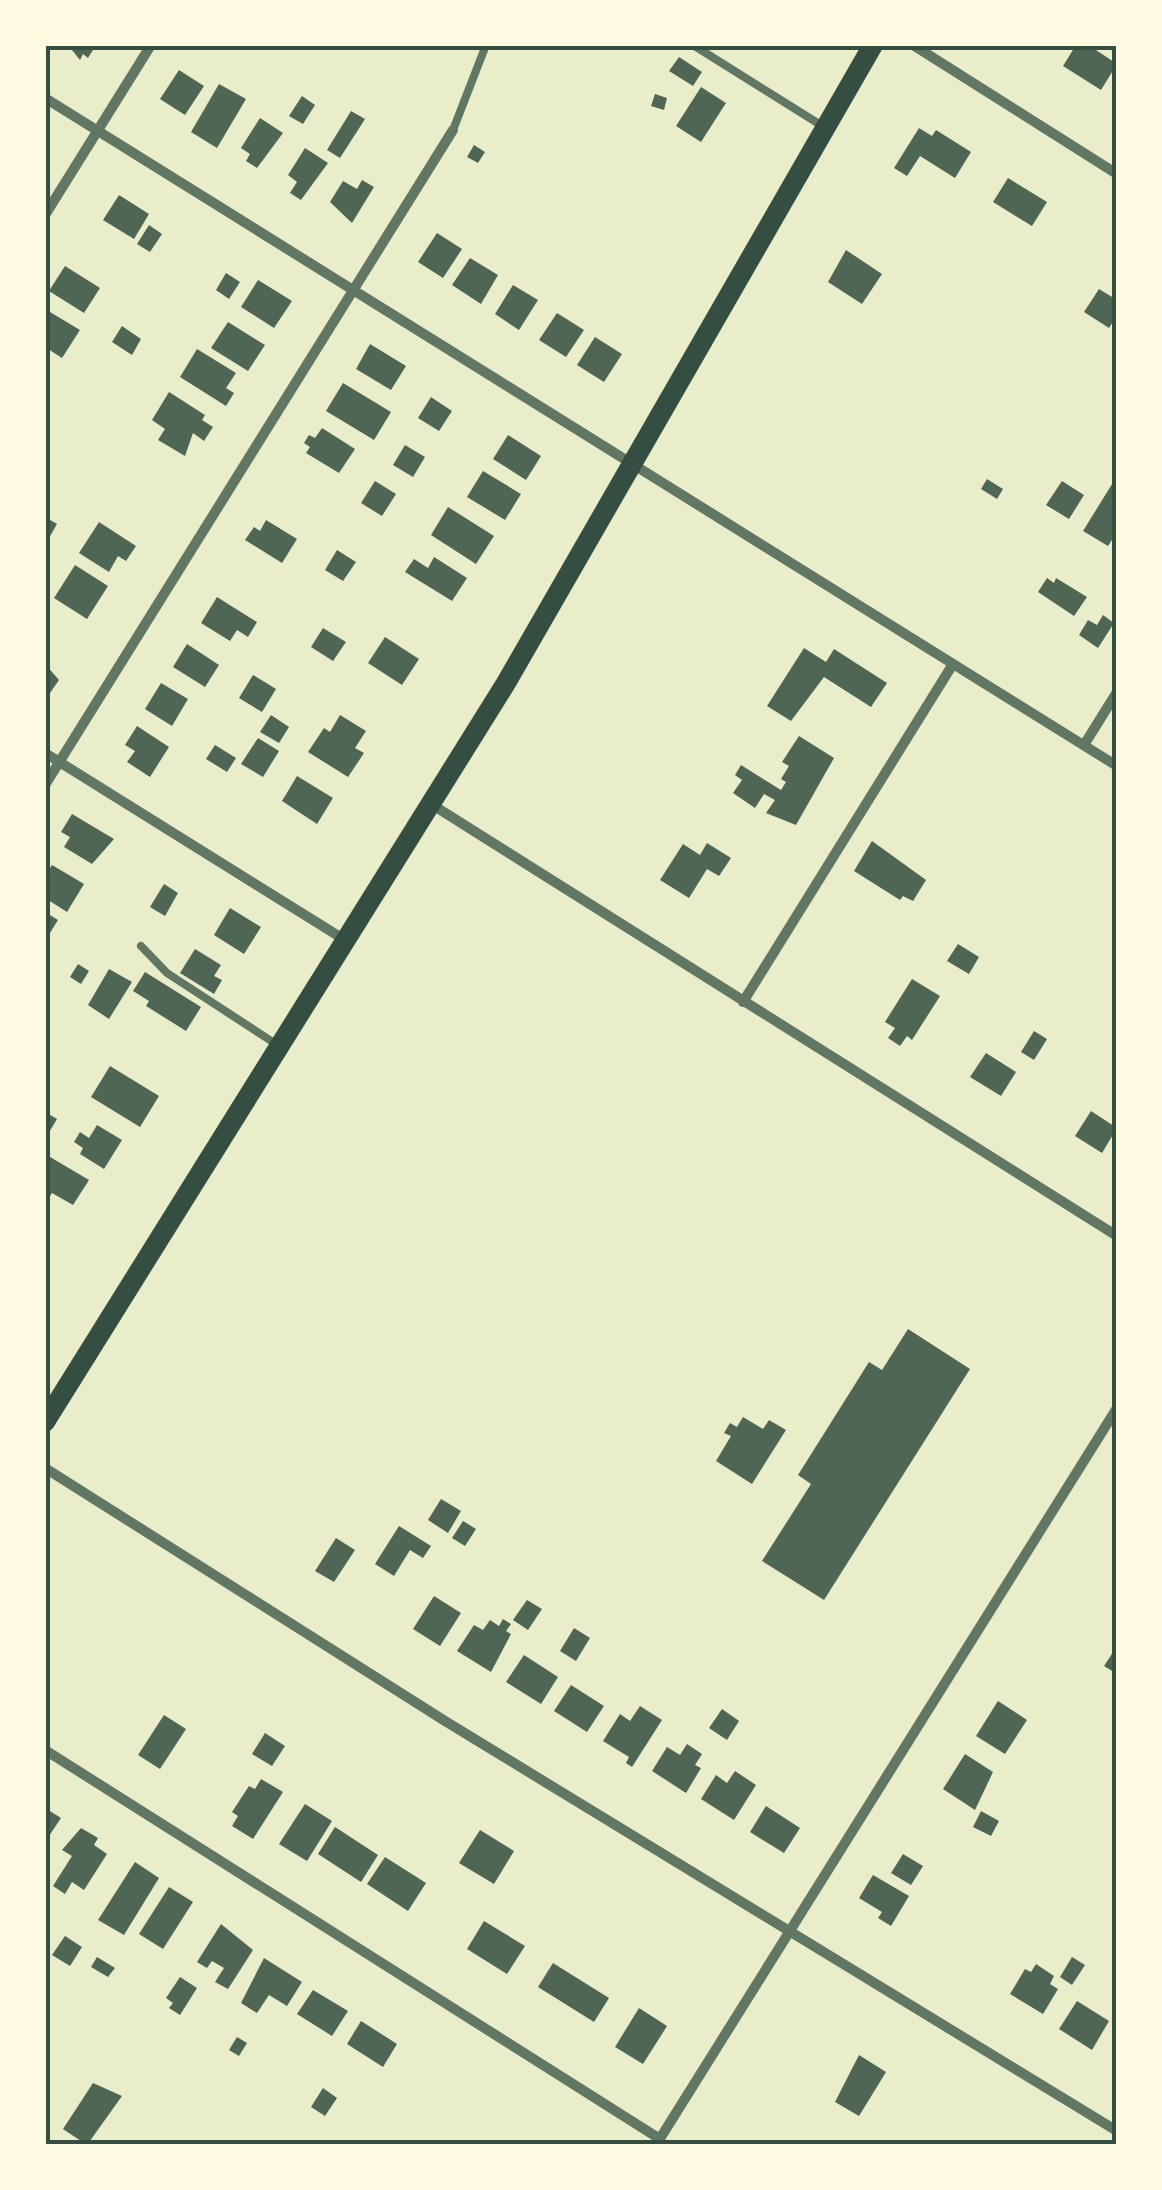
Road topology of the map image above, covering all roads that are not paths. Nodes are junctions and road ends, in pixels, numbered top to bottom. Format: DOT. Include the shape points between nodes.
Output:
graph roads {
  1 [pos="151,45"];
  2 [pos="486,45"];
  3 [pos="694,45"];
  4 [pos="874,45"];
  5 [pos="913,45"];
  6 [pos="45,98"];
  7 [pos="824,127"];
  8 [pos="452,130"];
  9 [pos="98,131"];
  10 [pos="1117,174"];
  11 [pos="45,215"];
  12 [pos="354,292"];
  13 [pos="634,466"];
  14 [pos="952,664"];
  15 [pos="1117,692"];
  16 [pos="1084,745"];
  17 [pos="45,752"];
  18 [pos="60,762"];
  19 [pos="1117,766"];
  20 [pos="45,786"];
  21 [pos="431,804"];
  22 [pos="345,940"];
  23 [pos="141,946"];
  24 [pos="743,1002"];
  25 [pos="280,1046"];
  26 [pos="1117,1236"];
  27 [pos="1117,1408"];
  28 [pos="45,1422"];
  29 [pos="45,1468"];
  30 [pos="45,1750"];
  31 [pos="791,1929"];
  32 [pos="1117,2131"];
  33 [pos="658,2142"];
  1 -- 9 [label="street"];
  2 -- 8 [label="lane"];
  3 -- 7 [label="lane"];
  4 -- 7 [label="main road"];
  5 -- 10 [label="street"];
  6 -- 9 [label="street"];
  7 -- 13 [label="main road"];
  8 -- 12 [label="street"];
  9 -- 11 [label="street"];
  9 -- 12 [label="street"];
  12 -- 13 [label="street"];
  12 -- 18 [label="street"];
  13 -- 14 [label="street"];
  13 -- 21 [label="main road"];
  14 -- 16 [label="street"];
  14 -- 24 [label="street"];
  15 -- 16 [label="street"];
  16 -- 19 [label="street"];
  17 -- 18 [label="street"];
  18 -- 20 [label="street"];
  18 -- 22 [label="street"];
  21 -- 22 [label="main road"];
  21 -- 24 [label="street"];
  22 -- 25 [label="main road"];
  23 -- 25 [label="lane" via="167,973"];
  24 -- 26 [label="street"];
  25 -- 28 [label="main road"];
  27 -- 31 [label="street"];
  29 -- 31 [label="street" via="444,1721"];
  30 -- 33 [label="street"];
  31 -- 32 [label="street"];
  31 -- 33 [label="street"];
}
